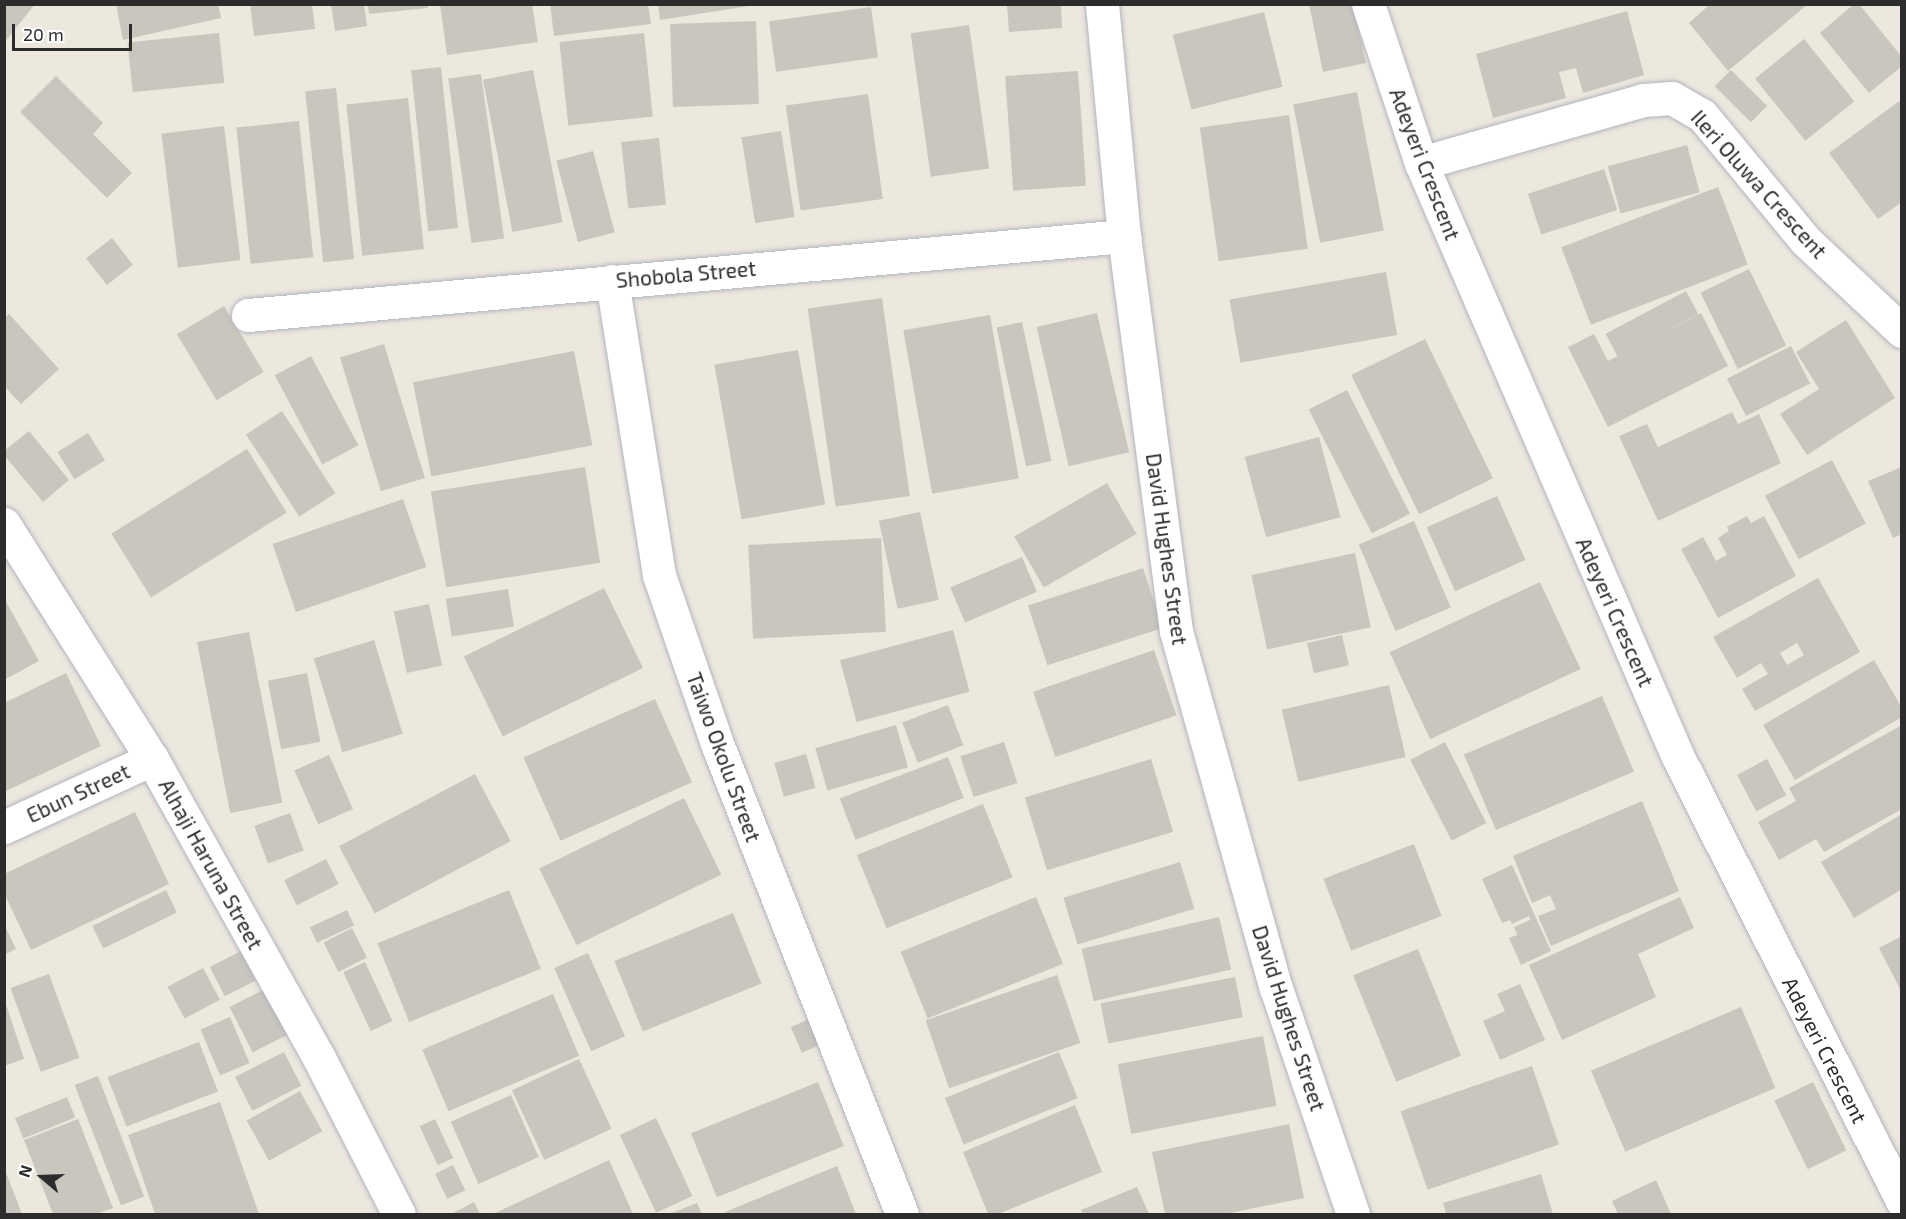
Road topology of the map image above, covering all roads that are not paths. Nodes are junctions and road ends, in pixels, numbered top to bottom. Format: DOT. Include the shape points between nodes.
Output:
graph roads {
  1 [pos="1102,4"];
  2 [pos="1368,4"];
  3 [pos="1421,163"];
  4 [pos="1124,236"];
  5 [pos="612,281"];
  6 [pos="248,315"];
  7 [pos="1902,331"];
  8 [pos="4,524"];
  9 [pos="152,759"];
  10 [pos="4,827"];
  11 [pos="1902,1201"];
  12 [pos="389,1211"];
  13 [pos="903,1215"];
  14 [pos="1353,1215"];
  1 -- 4 [label="street, David Hughes Street"];
  2 -- 3 [label="street, Adeyeri Crescent"];
  3 -- 7 [label="street, Ileri Oluwa Crescent" via="1643,100 1672,98 1702,115 1806,241"];
  3 -- 11 [label="street, Adeyeri Crescent" via="1677,755"];
  4 -- 5 [label="street, Shobola Street"];
  4 -- 14 [label="street, David Hughes Street" via="1176,631 1276,987"];
  5 -- 6 [label="street, Shobola Street"];
  5 -- 13 [label="street, Taiwo Okolu Street" via="659,575 716,741"];
  8 -- 9 [label="street, Alhaji Haruna Street"];
  9 -- 10 [label="street, Ebun Street"];
  9 -- 12 [label="street, Alhaji Haruna Street" via="319,1058"];
}
